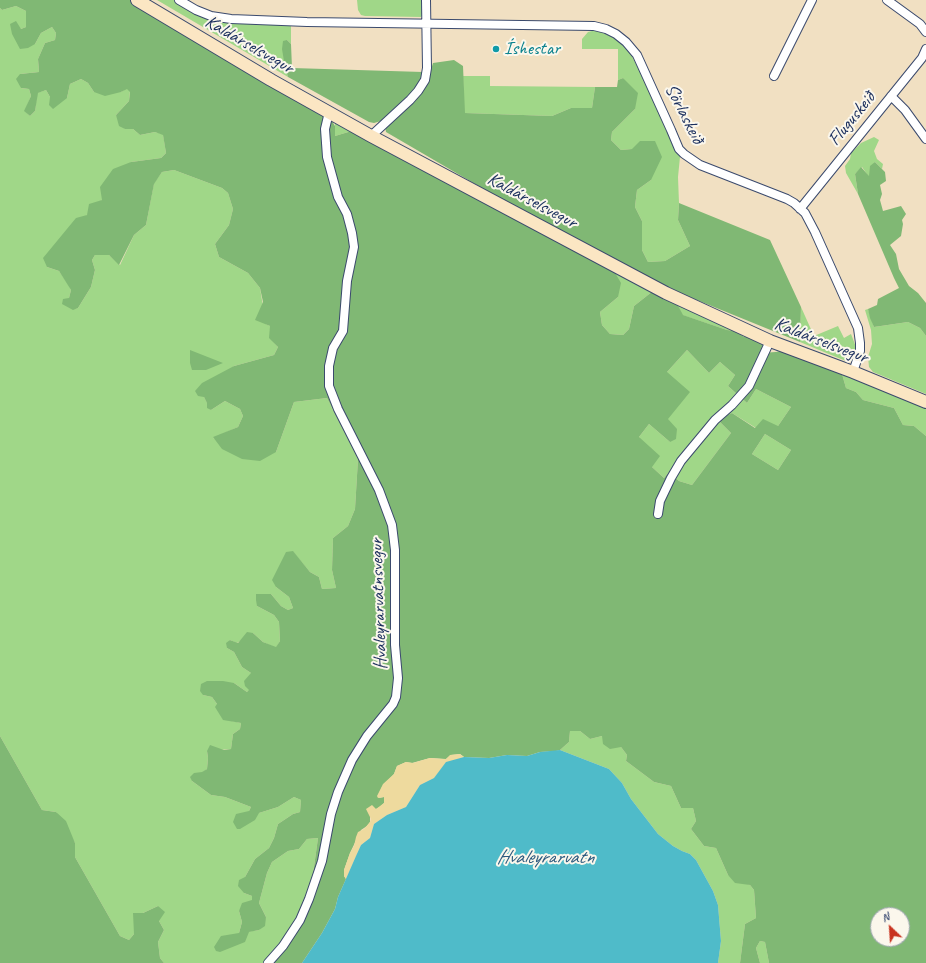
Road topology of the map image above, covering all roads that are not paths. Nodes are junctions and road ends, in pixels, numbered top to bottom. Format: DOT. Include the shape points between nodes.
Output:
graph roads {
  1 [pos="137,0"];
  2 [pos="179,0"];
  3 [pos="426,0"];
  4 [pos="812,0"];
  5 [pos="887,0"];
  6 [pos="426,23"];
  7 [pos="926,32"];
  8 [pos="926,49"];
  9 [pos="774,76"];
  10 [pos="891,96"];
  11 [pos="329,112"];
  12 [pos="371,136"];
  13 [pos="926,139"];
  14 [pos="800,209"];
  15 [pos="770,341"];
  16 [pos="853,372"];
  17 [pos="926,402"];
  18 [pos="658,514"];
  19 [pos="268,963"];
  1 -- 11 [label="street, Kaldárselsvegur"];
  2 -- 6 [label="street, Sörlaskeið" via="211,16 230,19"];
  3 -- 6 [label="street"];
  4 -- 9 [label="street"];
  5 -- 7 [label="street" via="902,9"];
  6 -- 12 [label="street" via="427,68 424,80 410,100"];
  6 -- 14 [label="street, Sörlaskeið" via="594,26 606,29 626,42 637,55 679,149 684,154 700,165 787,199"];
  8 -- 10 [label="street, Fluguskeið" via="922,58"];
  10 -- 13 [label="street" via="905,110"];
  10 -- 14 [label="street, Fluguskeið"];
  11 -- 12 [label="street, Kaldárselsvegur"];
  11 -- 19 [label="street, Hvaleyrarvatnsvegur" via="324,129 327,157 338,197 347,214 354,247 347,281 343,331 333,348 329,366 329,386 379,490 392,525 395,550 395,645 398,678 393,704 367,736 352,760 338,792 322,862 310,899 283,946"];
  12 -- 15 [label="street, Kaldárselsvegur" via="666,293"];
  14 -- 16 [label="street, Sörlaskeið" via="811,225 858,328 860,351"];
  15 -- 16 [label="street, Kaldárselsvegur"];
  15 -- 18 [label="street" via="748,386 681,461 660,501"];
  16 -- 17 [label="street, Kaldárselsvegur"];
}
